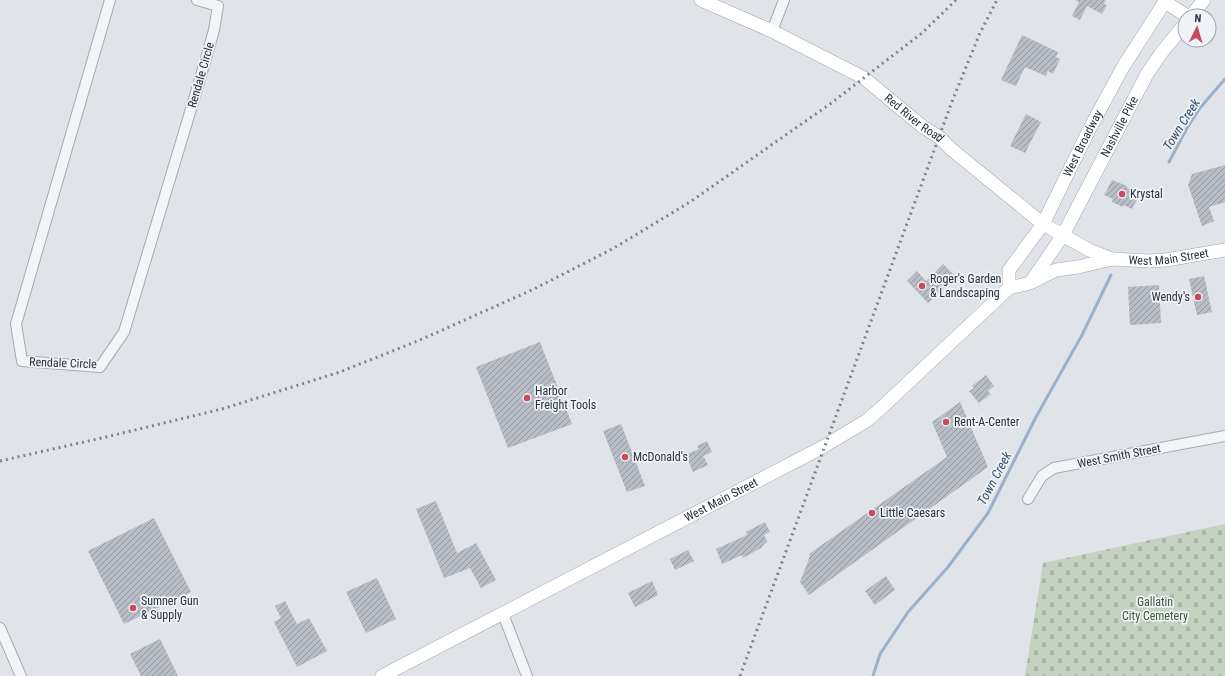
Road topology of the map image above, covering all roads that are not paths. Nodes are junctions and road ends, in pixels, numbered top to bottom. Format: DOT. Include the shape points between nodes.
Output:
graph roads {
  1 [pos="110,0"];
  2 [pos="197,0"];
  3 [pos="701,0"];
  4 [pos="784,0"];
  5 [pos="1204,0"];
  6 [pos="1165,1"];
  7 [pos="1198,8"];
  8 [pos="1177,9"];
  9 [pos="772,31"];
  10 [pos="1177,34"];
  11 [pos="1043,224"];
  12 [pos="1063,236"];
  13 [pos="1225,250"];
  14 [pos="1112,259"];
  15 [pos="1030,283"];
  16 [pos="1009,288"];
  17 [pos="1225,436"];
  18 [pos="1028,499"];
  19 [pos="503,614"];
  20 [pos="0,628"];
  21 [pos="21,676"];
  22 [pos="382,676"];
  23 [pos="527,676"];
  1 -- 2 [label="street, Rendale Circle" via="16,324 22,361 100,367 124,332 214,30 218,6"];
  3 -- 9 [label="main road, Red River Road"];
  4 -- 9 [label="street"];
  5 -- 7 [label="main road"];
  6 -- 8 [label="main road"];
  6 -- 11 [label="main road, West Broadway" via="1123,67"];
  9 -- 11 [label="main road, Red River Road" via="864,78"];
  10 -- 12 [label="main road, Nashville Pike" via="1147,74"];
  11 -- 12 [label="main road, Red River Road"];
  11 -- 16 [label="main road, West Broadway" via="1009,270"];
  12 -- 14 [label="main road, Red River Road"];
  12 -- 15 [label="main road"];
  13 -- 14 [label="main road, West Main Street" via="1166,260"];
  14 -- 15 [label="main road, West Main Street" via="1056,270"];
  15 -- 16 [label="main road, West Main Street"];
  16 -- 19 [label="main road, West Main Street" via="866,420 821,448"];
  17 -- 18 [label="street, West Smith Street" via="1054,468 1042,476"];
  19 -- 22 [label="main road, West Main Street"];
  19 -- 23 [label="street"];
  20 -- 21 [label="street"];
}
